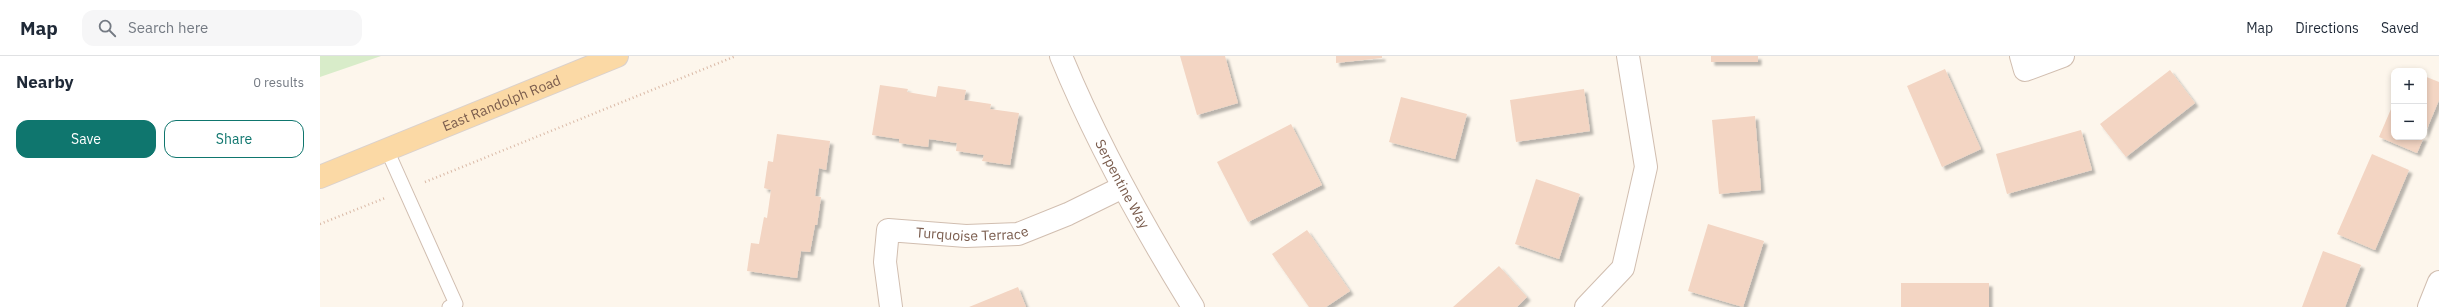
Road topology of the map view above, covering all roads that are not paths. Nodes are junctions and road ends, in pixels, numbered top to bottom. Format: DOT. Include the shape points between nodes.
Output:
graph roads {
  1 [pos="617,56"];
  2 [pos="1061,56"];
  3 [pos="1628,56"];
  4 [pos="2021,56"];
  5 [pos="2064,56"];
  6 [pos="387,150"];
  7 [pos="320,167"];
  8 [pos="320,177"];
  9 [pos="1123,187"];
  10 [pos="2439,282"];
  11 [pos="449,307"];
  12 [pos="890,307"];
  13 [pos="1193,307"];
  14 [pos="1586,307"];
  15 [pos="2429,307"];
  1 -- 6 [label="main road, East Randolph Road"];
  2 -- 9 [label="street, Serpentine Way" via="1084,112"];
  3 -- 14 [label="street" via="1646,167 1622,268"];
  4 -- 5 [label="street" via="2025,70"];
  6 -- 7 [label="main road, East Randolph Road"];
  6 -- 8 [label="main road, East Randolph Road"];
  6 -- 11 [label="lane" via="456,304"];
  9 -- 12 [label="street, Turquoise Terrace" via="1068,214 1018,234 966,236 888,230 885,262"];
  9 -- 13 [label="street, Serpentine Way"];
  10 -- 15 [label="street"];
}
